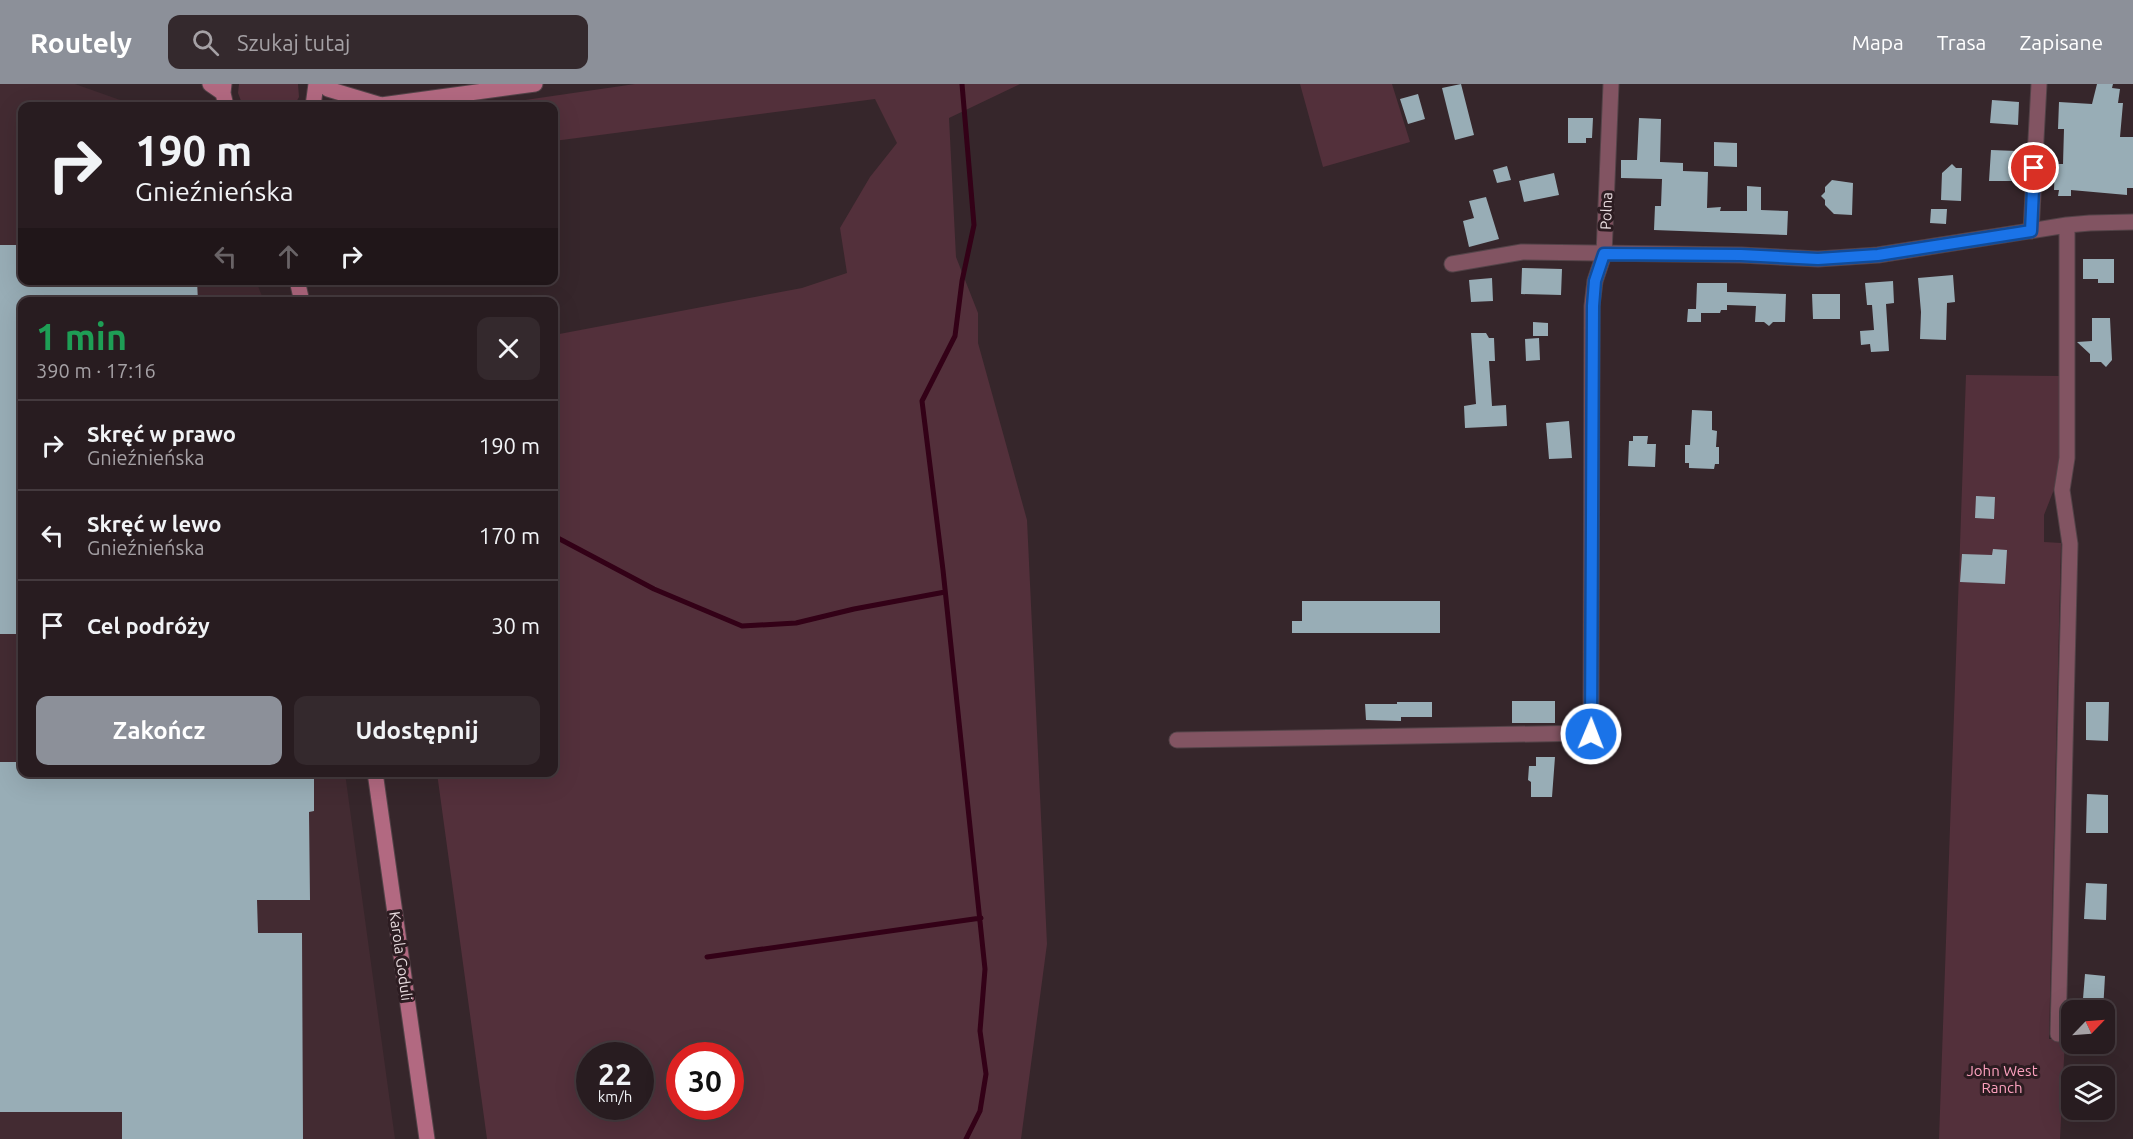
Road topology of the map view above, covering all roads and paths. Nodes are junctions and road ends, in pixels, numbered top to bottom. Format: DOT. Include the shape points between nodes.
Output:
graph roads {
  1 [pos="316,84"];
  2 [pos="324,84"];
  3 [pos="535,84"];
  4 [pos="1611,84"];
  5 [pos="2039,84"];
  6 [pos="314,102"];
  7 [pos="366,102"];
  8 [pos="407,102"];
  9 [pos="2133,222"];
  10 [pos="2067,225"];
  11 [pos="2031,231"];
  12 [pos="1604,254"];
  13 [pos="1452,264"];
  14 [pos="1177,740"];
  15 [pos="376,777"];
  16 [pos="2058,1034"];
  17 [pos="427,1139"];
  1 -- 6 [label="street"];
  2 -- 7 [label="street" via="328,89"];
  3 -- 8 [label="street"];
  4 -- 12 [label="street, Polna"];
  5 -- 11 [label="street"];
  9 -- 10 [label="street"];
  10 -- 11 [label="street"];
  10 -- 16 [label="street" via="2067,458 2062,490 2070,544"];
  11 -- 12 [label="street" via="1878,255 1818,259"];
  12 -- 13 [label="street" via="1522,252"];
  12 -- 14 [label="street, Polna" via="1595,281 1593,306 1591,734"];
  15 -- 17 [label="street, Karola Goduli"];
}
